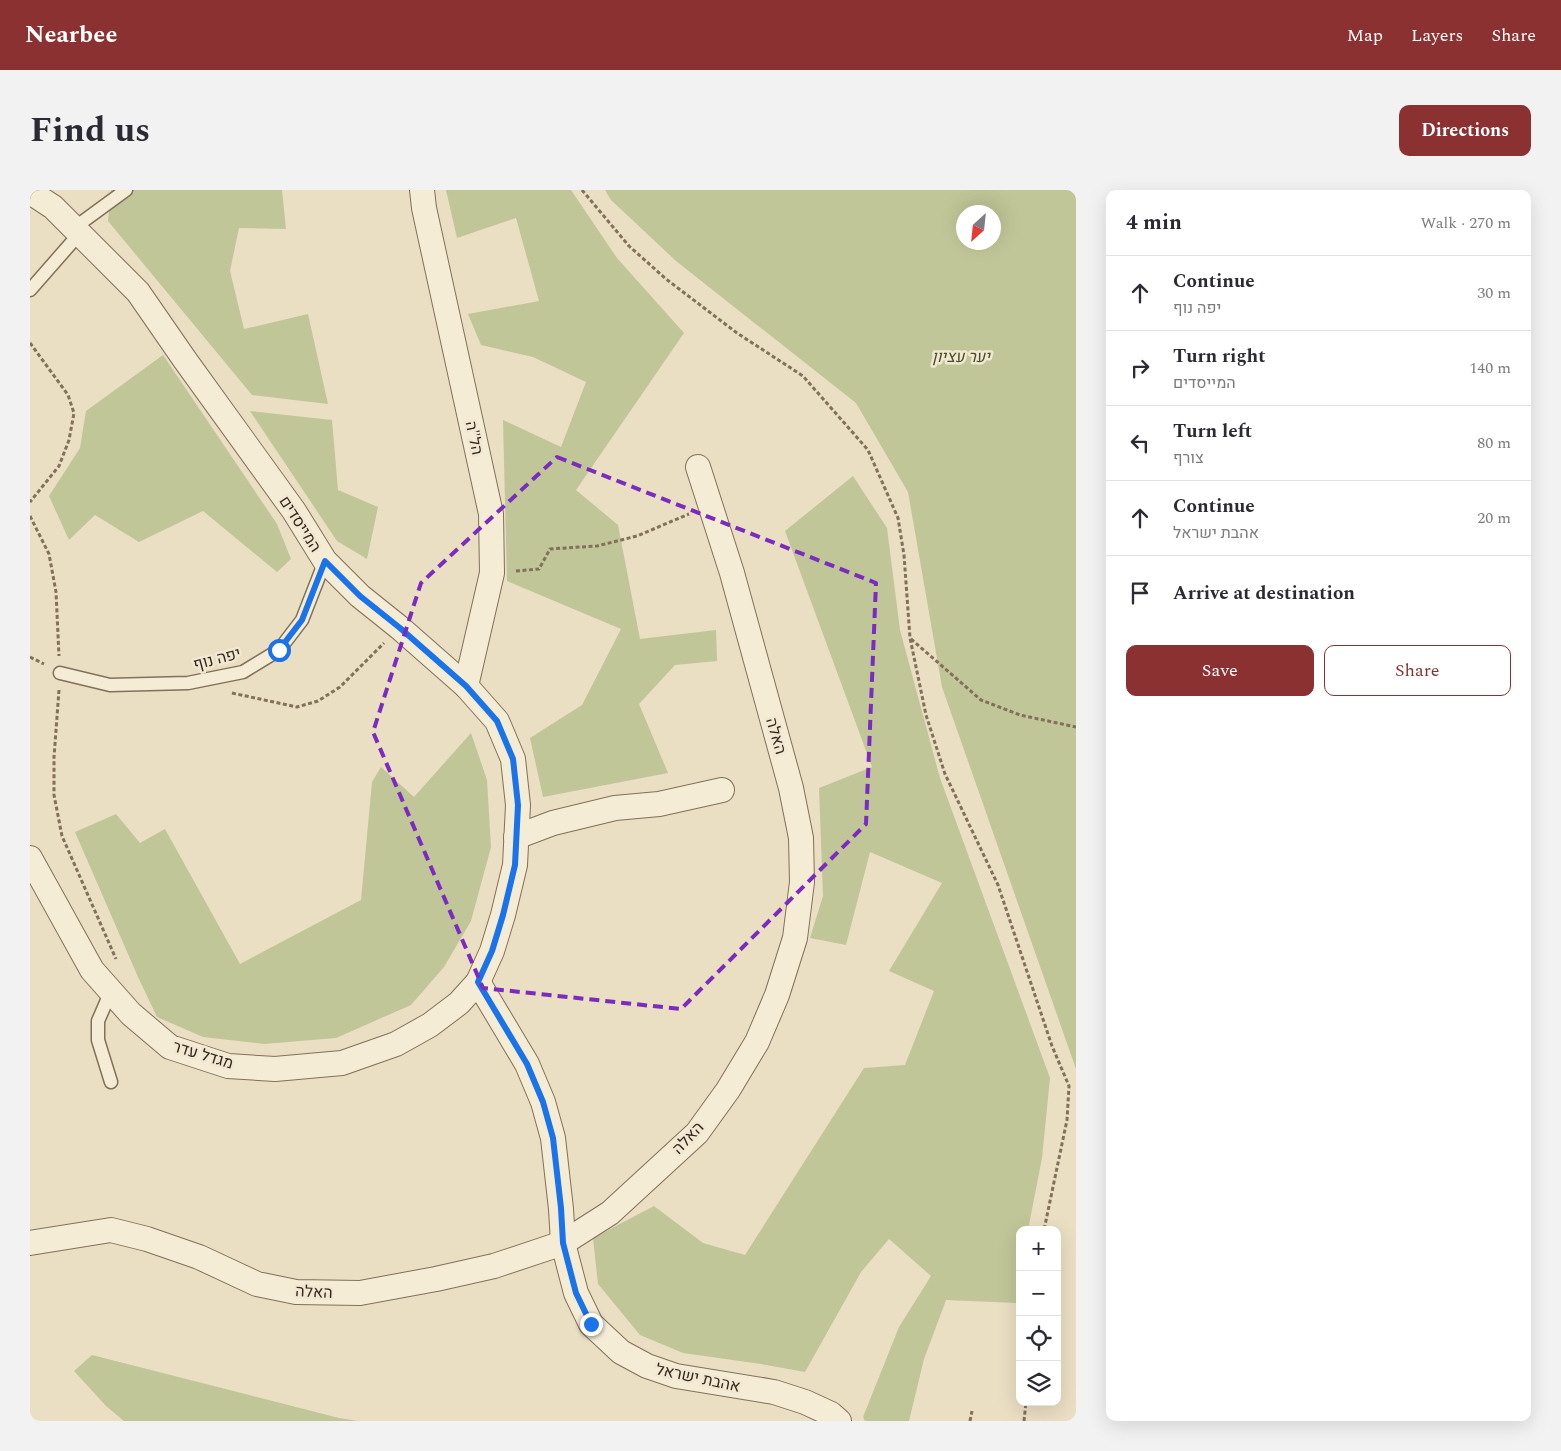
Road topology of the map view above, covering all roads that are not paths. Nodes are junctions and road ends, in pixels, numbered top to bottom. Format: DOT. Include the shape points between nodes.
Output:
graph roads {
  1 [pos="126,190"];
  2 [pos="422,190"];
  3 [pos="30,192"];
  4 [pos="77,231"];
  5 [pos="30,290"];
  6 [pos="698,467"];
  7 [pos="325,561"];
  8 [pos="60,673"];
  9 [pos="466,686"];
  10 [pos="722,790"];
  11 [pos="516,837"];
  12 [pos="30,858"];
  13 [pos="478,982"];
  14 [pos="111,991"];
  15 [pos="111,1082"];
  16 [pos="30,1243"];
  17 [pos="563,1243"];
  18 [pos="839,1421"];
  1 -- 4 [label="lane"];
  2 -- 9 [label="street, הל\"ה" via="491,514 492,573"];
  3 -- 4 [label="street, המייסדים" via="53,207"];
  4 -- 5 [label="lane"];
  4 -- 7 [label="street, המייסדים" via="138,292 294,512"];
  6 -- 17 [label="street, האלה" via="732,573 791,788 801,838 802,882 794,938 758,1042 697,1133 610,1213"];
  7 -- 8 [label="lane, יפה נוף" via="302,620 279,650 243,672 188,683 110,685"];
  7 -- 9 [label="street, המייסדים" via="360,596"];
  9 -- 11 [label="street, המייסדים" via="497,721 513,759 518,805"];
  10 -- 11 [label="street" via="659,804 615,808 553,823"];
  11 -- 13 [label="street, המייסדים" via="515,865 503,915"];
  12 -- 14 [label="street, מגדל עדר" via="92,970"];
  13 -- 14 [label="street, מגדל עדר" via="459,1003 430,1025 396,1044 342,1063 274,1068 228,1066 170,1047 130,1014"];
  13 -- 17 [label="street, אהבת ישראל" via="527,1064 543,1102 553,1138"];
  14 -- 15 [label="lane" via="98,1021 98,1040"];
  16 -- 17 [label="street, האלה" via="111,1230 199,1257 257,1284 296,1292 360,1293 494,1266"];
  17 -- 18 [label="street, אהבת ישראל" via="576,1293 591,1324 621,1352 676,1376 774,1392 805,1402"];
}
